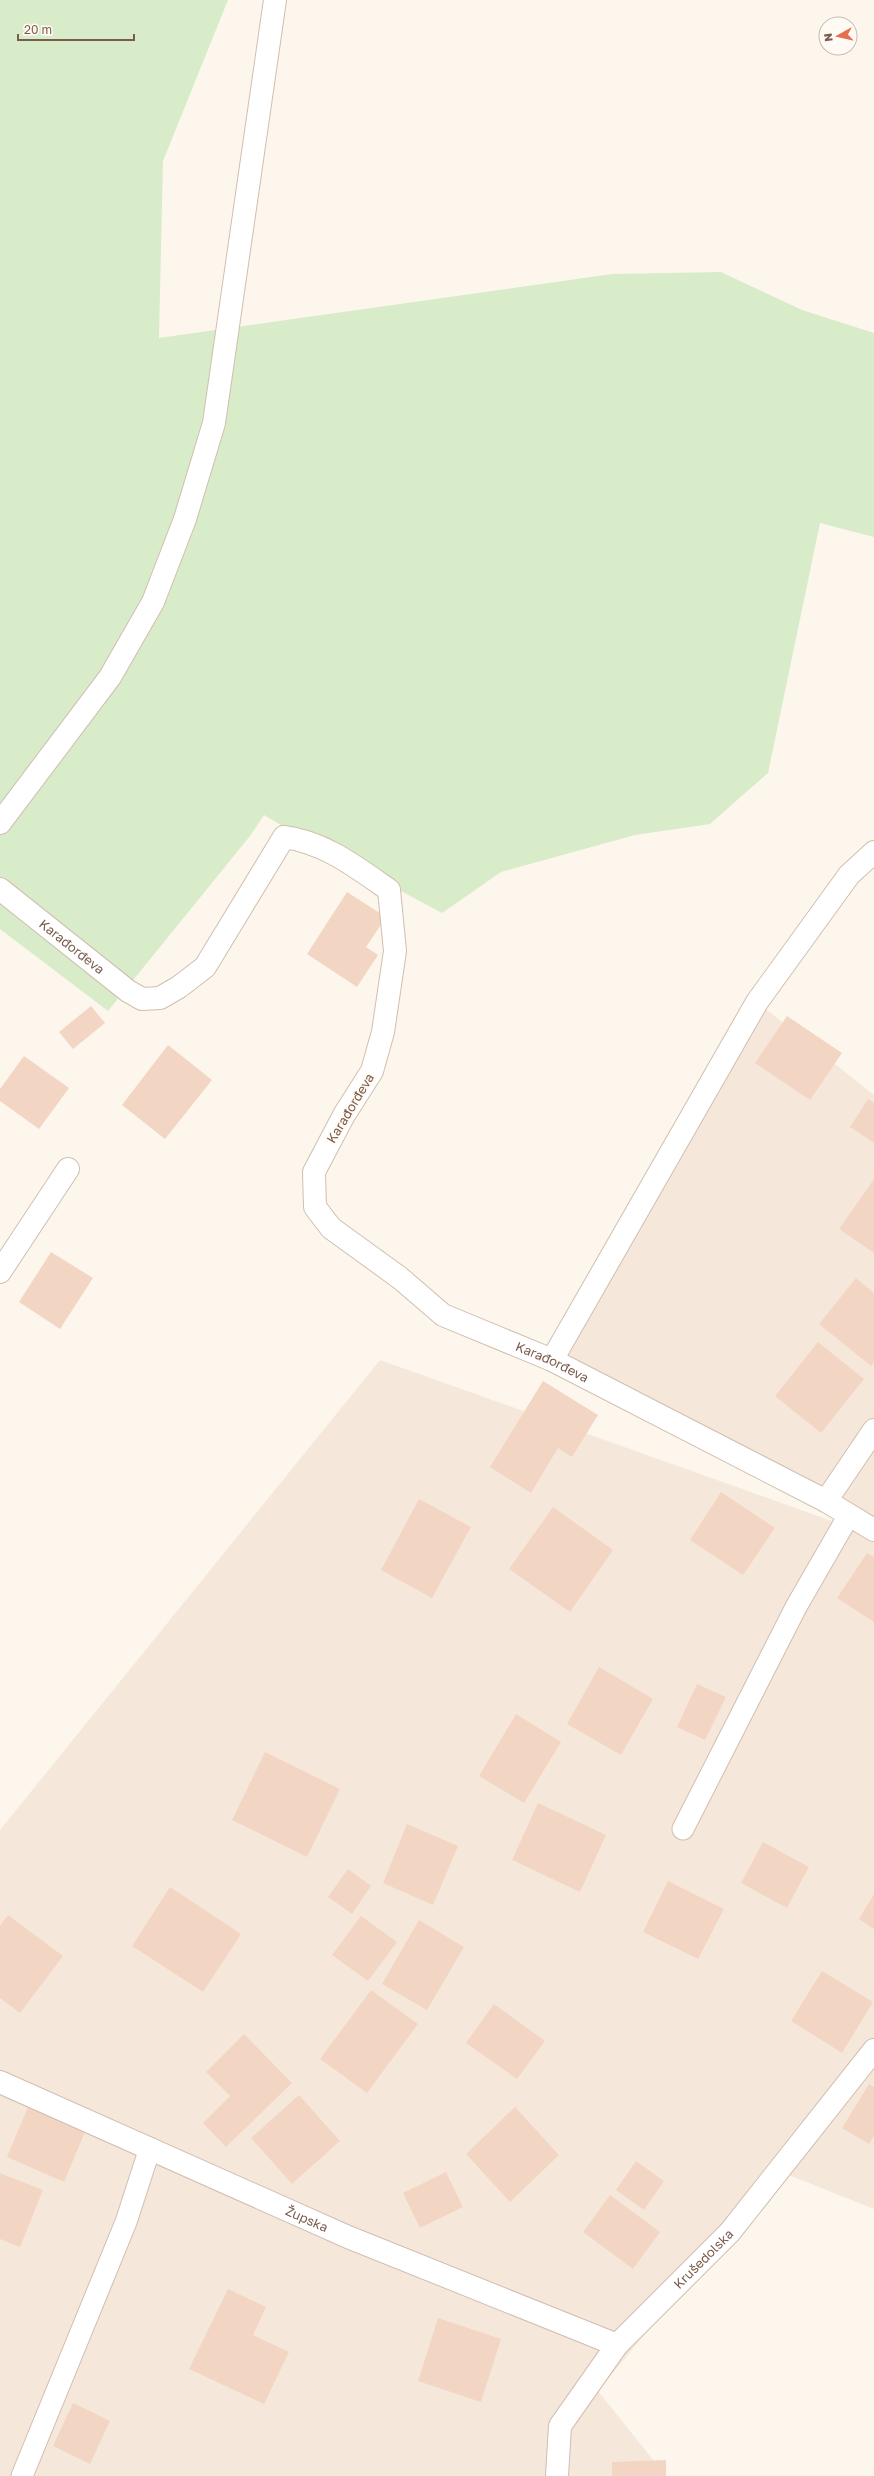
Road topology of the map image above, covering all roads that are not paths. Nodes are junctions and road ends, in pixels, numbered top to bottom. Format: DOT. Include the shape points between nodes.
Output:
graph roads {
  1 [pos="275,0"];
  2 [pos="0,824"];
  3 [pos="874,852"];
  4 [pos="0,889"];
  5 [pos="68,1170"];
  6 [pos="0,1272"];
  7 [pos="552,1360"];
  8 [pos="874,1430"];
  9 [pos="826,1502"];
  10 [pos="849,1515"];
  11 [pos="874,1530"];
  12 [pos="683,1829"];
  13 [pos="874,2050"];
  14 [pos="0,2082"];
  15 [pos="150,2148"];
  16 [pos="617,2346"];
  17 [pos="22,2476"];
  18 [pos="556,2476"];
  1 -- 2 [label="street" via="214,423 185,519 153,602 110,677"];
  3 -- 7 [label="street" via="849,875 757,1002"];
  4 -- 7 [label="street, Karađorđeva" via="142,999 160,998 205,967 284,837 304,839 345,859 389,890 395,951 383,1032 372,1071 344,1115 314,1172 315,1207 332,1228 400,1278 443,1315"];
  5 -- 6 [label="street"];
  7 -- 9 [label="street, Karađorđeva"];
  8 -- 9 [label="street"];
  9 -- 10 [label="street, Karađorđeva"];
  10 -- 11 [label="street, Karađorđeva"];
  10 -- 12 [label="lane" via="796,1607"];
  13 -- 16 [label="street, Krušedolska" via="730,2232"];
  14 -- 15 [label="street, Župska"];
  15 -- 16 [label="street, Župska" via="348,2237"];
  15 -- 17 [label="lane" via="126,2222"];
  16 -- 18 [label="street, Krušedolska" via="560,2426"];
}
